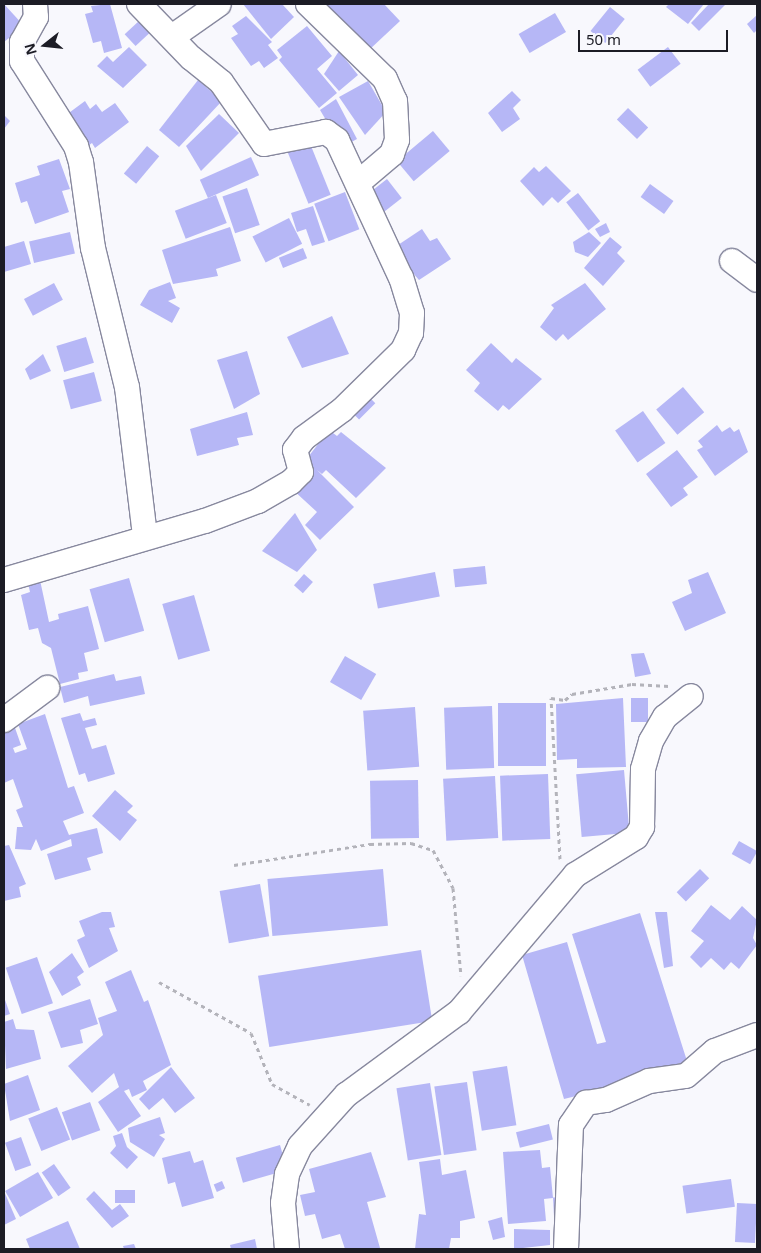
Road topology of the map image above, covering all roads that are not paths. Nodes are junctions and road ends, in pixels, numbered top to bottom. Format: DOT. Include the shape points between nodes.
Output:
graph roads {
  1 [pos="35,4"];
  2 [pos="139,4"];
  3 [pos="219,4"];
  4 [pos="308,4"];
  5 [pos="172,37"];
  6 [pos="359,182"];
  7 [pos="732,261"];
  8 [pos="757,280"];
  9 [pos="145,535"];
  10 [pos="4,580"];
  11 [pos="47,688"];
  12 [pos="691,696"];
  13 [pos="4,720"];
  14 [pos="757,1035"];
  15 [pos="287,1249"];
  16 [pos="566,1249"];
  1 -- 9 [label="street" via="34,23 22,42 22,61 76,146 81,162 93,248 127,387"];
  2 -- 5 [label="street"];
  3 -- 5 [label="street"];
  4 -- 6 [label="street" via="385,79 395,101 397,140 392,154"];
  5 -- 6 [label="street" via="221,82 264,144 326,132 337,140"];
  6 -- 9 [label="street" via="412,313 411,333 403,350 342,410 304,438 294,450 301,472 291,482 258,502"];
  7 -- 8 [label="street"];
  9 -- 10 [label="street"];
  11 -- 13 [label="street"];
  12 -- 15 [label="street" via="665,717 651,741 643,769 642,827 636,837 599,857 557,892 459,1012 398,1052 327,1113 300,1146 287,1174 283,1202"];
  14 -- 16 [label="street" via="715,1052 686,1076 649,1081 606,1100 586,1103 571,1126"];
}
